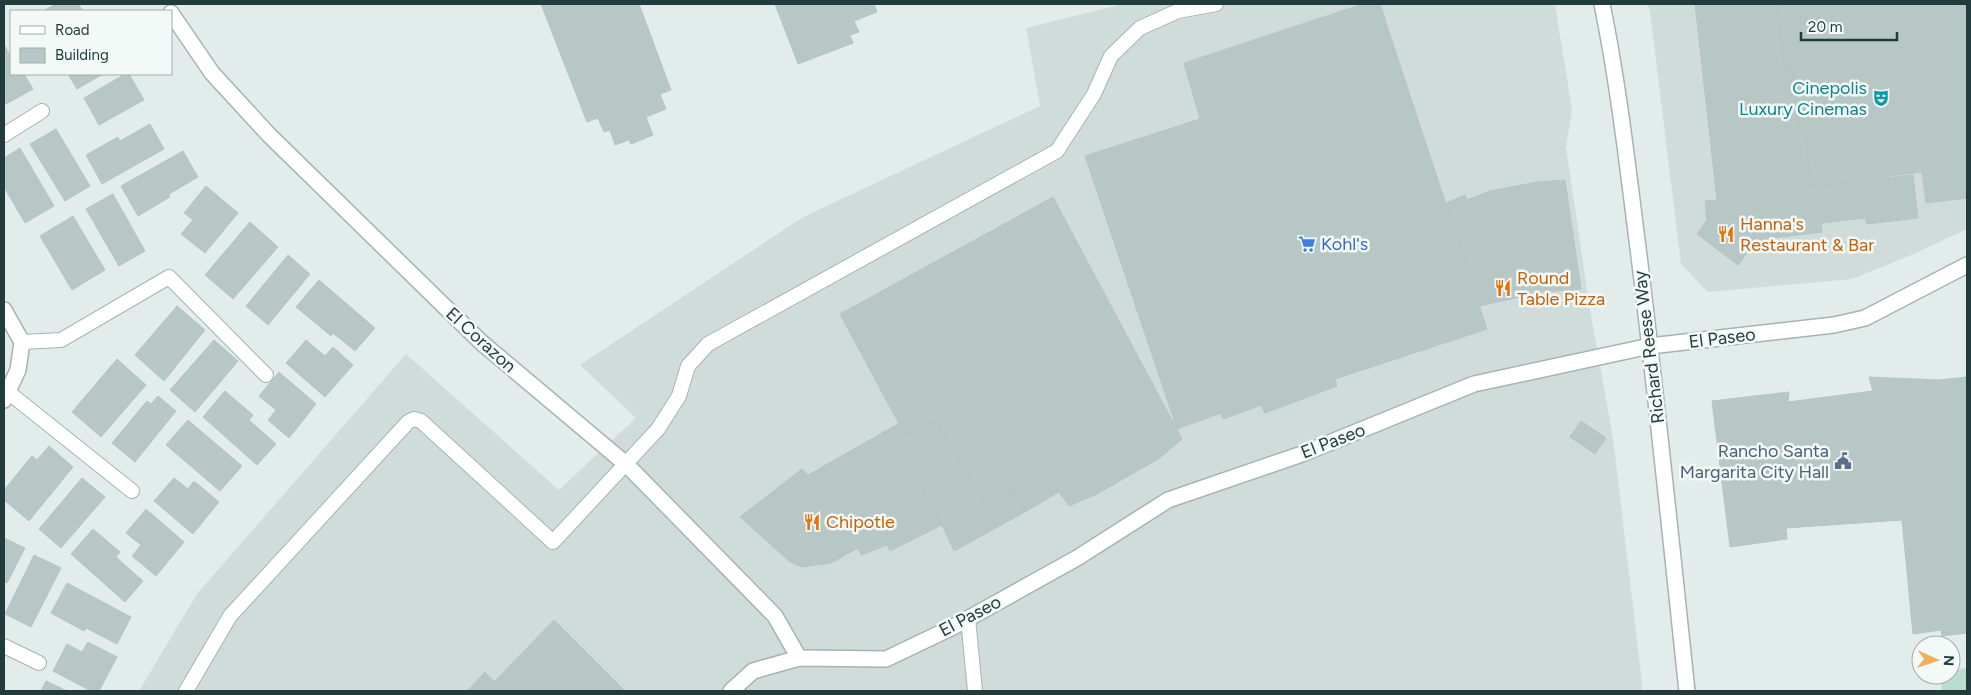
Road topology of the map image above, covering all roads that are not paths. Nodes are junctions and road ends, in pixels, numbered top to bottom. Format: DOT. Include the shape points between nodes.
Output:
graph roads {
  1 [pos="1216,4"];
  2 [pos="1602,4"];
  3 [pos="172,13"];
  4 [pos="42,111"];
  5 [pos="4,135"];
  6 [pos="1967,266"];
  7 [pos="4,310"];
  8 [pos="22,342"];
  9 [pos="1650,346"];
  10 [pos="266,375"];
  11 [pos="6,396"];
  12 [pos="627,465"];
  13 [pos="132,491"];
  14 [pos="968,618"];
  15 [pos="4,646"];
  16 [pos="799,658"];
  17 [pos="39,663"];
  18 [pos="186,691"];
  19 [pos="731,691"];
  20 [pos="975,691"];
  21 [pos="1687,691"];
  1 -- 12 [label="lane" via="1178,11 1134,33 1111,56 1094,94 1057,151 708,344 688,366 679,396 658,429"];
  2 -- 9 [label="street, Richard Reese Way"];
  3 -- 12 [label="street, El Corazon" via="212,73 269,135 482,342"];
  4 -- 5 [label="lane"];
  6 -- 9 [label="street, El Paseo" via="1865,318 1834,325"];
  7 -- 8 [label="street"];
  8 -- 10 [label="lane" via="60,340 169,277"];
  8 -- 11 [label="street" via="18,370"];
  9 -- 14 [label="street, El Paseo" via="1474,384 1302,454 1168,500 1077,558"];
  9 -- 21 [label="street, Richard Reese Way"];
  11 -- 13 [label="lane"];
  12 -- 16 [label="street, El Corazon" via="775,616"];
  12 -- 18 [label="lane" via="554,542 421,421 414,419 408,422 230,616"];
  14 -- 16 [label="street, El Paseo" via="886,659"];
  14 -- 20 [label="lane"];
  15 -- 17 [label="lane"];
  16 -- 19 [label="street, El Paseo" via="753,671"];
}
